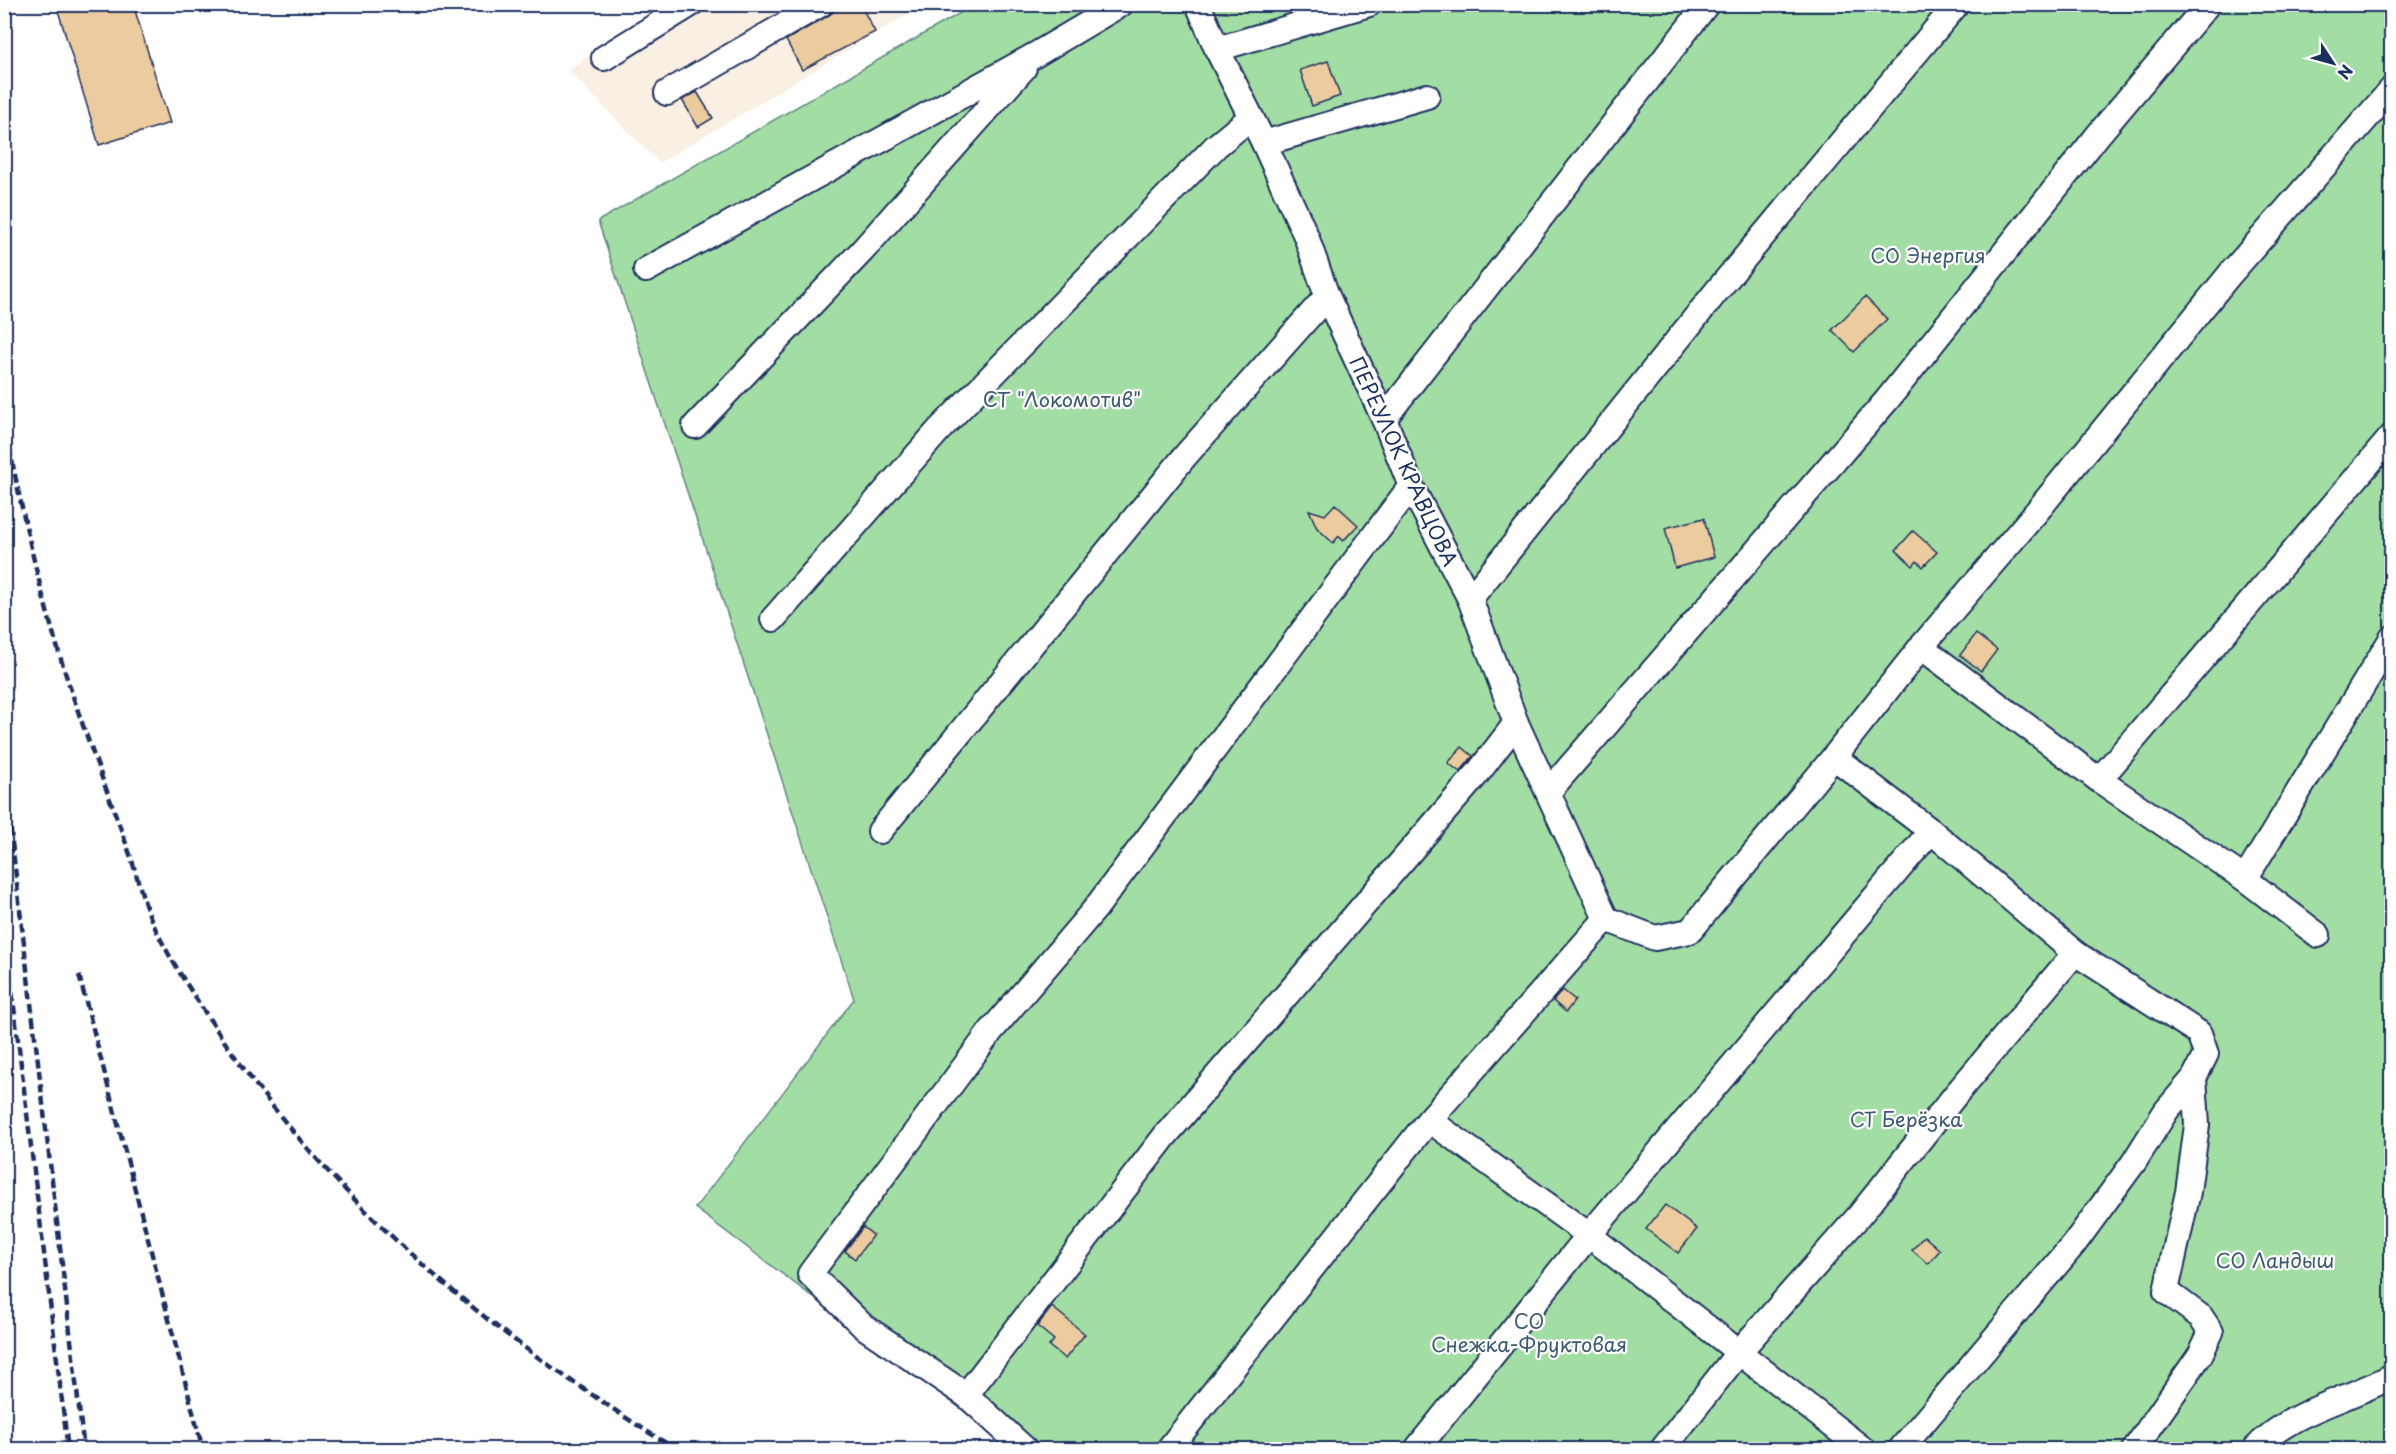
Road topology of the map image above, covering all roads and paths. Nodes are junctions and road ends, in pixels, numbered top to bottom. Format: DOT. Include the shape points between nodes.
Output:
graph roads {
  1 [pos="691,4"];
  2 [pos="821,4"];
  3 [pos="1121,4"];
  4 [pos="1198,4"];
  5 [pos="1369,4"];
  6 [pos="1707,4"];
  7 [pos="1957,4"];
  8 [pos="2208,4"];
  9 [pos="1217,49"];
  10 [pos="1035,55"];
  11 [pos="604,58"];
  12 [pos="2391,89"];
  13 [pos="667,93"];
  14 [pos="1426,96"];
  15 [pos="1250,118"];
  16 [pos="1264,144"];
  17 [pos="646,270"];
  18 [pos="1327,296"];
  19 [pos="1384,418"];
  20 [pos="695,426"];
  21 [pos="2391,436"];
  22 [pos="1411,486"];
  23 [pos="1470,599"];
  24 [pos="773,619"];
  25 [pos="2391,638"];
  26 [pos="1921,647"];
  27 [pos="1516,723"];
  28 [pos="1834,757"];
  29 [pos="2099,780"];
  30 [pos="1549,791"];
  31 [pos="880,831"];
  32 [pos="1931,831"];
  33 [pos="2244,879"];
  34 [pos="1606,919"];
  35 [pos="2318,935"];
  36 [pos="2075,953"];
  37 [pos="2194,1078"];
  38 [pos="1429,1120"];
  39 [pos="1589,1236"];
  40 [pos="1739,1352"];
  41 [pos="2391,1376"];
  42 [pos="966,1395"];
  43 [pos="1026,1449"];
  44 [pos="1168,1449"];
  45 [pos="1416,1449"];
  46 [pos="1662,1449"];
  47 [pos="1864,1449"];
  48 [pos="1900,1449"];
  49 [pos="2134,1449"];
  50 [pos="2254,1449"];
  1 -- 11 [label="street"];
  2 -- 13 [label="street"];
  3 -- 10 [label="street"];
  4 -- 9 [label="street, ПЕРЕУЛОК КРАВЦОВА"];
  5 -- 9 [label="street"];
  6 -- 19 [label="street"];
  7 -- 23 [label="street" via="1716,292"];
  8 -- 30 [label="street" via="1887,400"];
  9 -- 15 [label="street, ПЕРЕУЛОК КРАВЦОВА"];
  10 -- 17 [label="street"];
  10 -- 20 [label="street" via="862,251"];
  12 -- 26 [label="street" via="2230,273"];
  14 -- 16 [label="street"];
  15 -- 16 [label="street, ПЕРЕУЛОК КРАВЦОВА"];
  15 -- 24 [label="street" via="1216,146 938,430"];
  16 -- 18 [label="street, ПЕРЕУЛОК КРАВЦОВА" via="1306,236"];
  18 -- 19 [label="street, ПЕРЕУЛОК КРАВЦОВА"];
  18 -- 31 [label="street" via="1186,455"];
  19 -- 22 [label="street, ПЕРЕУЛОК КРАВЦОВА"];
  21 -- 29 [label="street"];
  22 -- 23 [label="street, ПЕРЕУЛОК КРАВЦОВА"];
  22 -- 42 [label="street" via="1095,909 991,1031 810,1274 862,1326"];
  23 -- 27 [label="street, ПЕРЕУЛОК КРАВЦОВА"];
  25 -- 33 [label="street"];
  26 -- 28 [label="street"];
  26 -- 29 [label="street"];
  27 -- 30 [label="street, ПЕРЕУЛОК КРАВЦОВА"];
  27 -- 42 [label="street" via="1477,774 1165,1136"];
  28 -- 32 [label="street"];
  28 -- 34 [label="street" via="1690,931 1656,938"];
  29 -- 33 [label="street"];
  30 -- 34 [label="street, ПЕРЕУЛОК КРАВЦОВА"];
  32 -- 36 [label="street"];
  32 -- 39 [label="street"];
  33 -- 35 [label="street"];
  34 -- 38 [label="street"];
  36 -- 37 [label="street" via="2199,1032 2206,1054"];
  36 -- 40 [label="street" via="1859,1215"];
  37 -- 48 [label="street" via="2073,1244"];
  37 -- 49 [label="street" via="2197,1125 2166,1292 2201,1317 2211,1332 2200,1355"];
  38 -- 39 [label="street"];
  38 -- 44 [label="street"];
  39 -- 40 [label="street"];
  39 -- 45 [label="street"];
  40 -- 46 [label="street"];
  40 -- 47 [label="street"];
  41 -- 50 [label="street" via="2313,1409"];
  42 -- 43 [label="street"];
}
